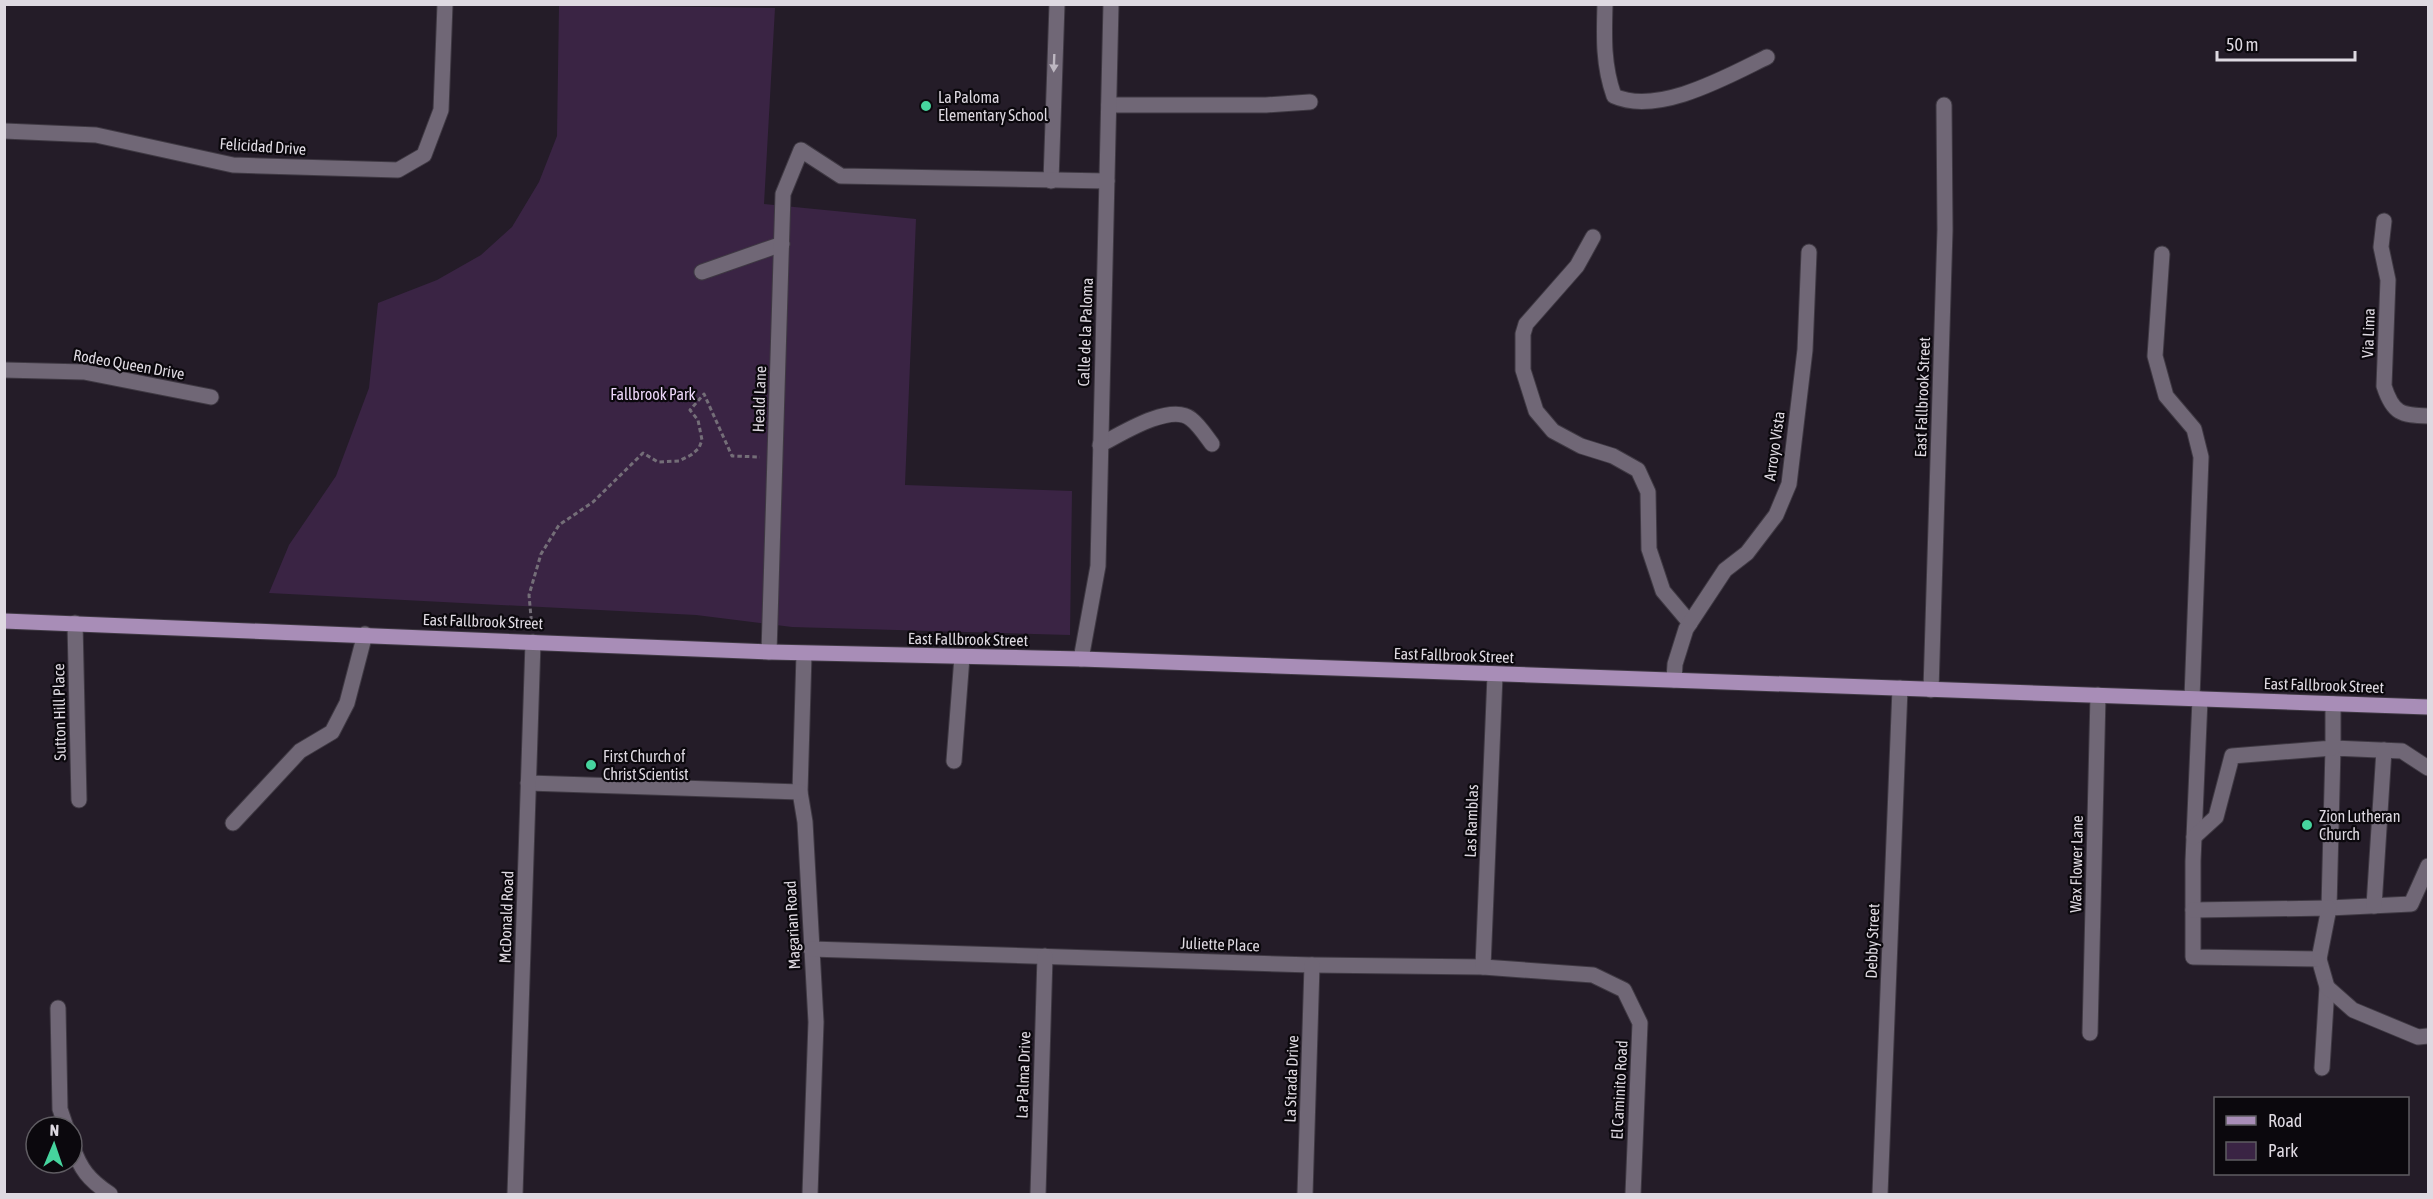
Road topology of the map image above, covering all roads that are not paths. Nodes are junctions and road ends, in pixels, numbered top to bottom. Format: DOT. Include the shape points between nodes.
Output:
graph roads {
  1 [pos="445,4"];
  2 [pos="1057,4"];
  3 [pos="1111,4"];
  4 [pos="1605,4"];
  5 [pos="1767,57"];
  6 [pos="1310,102"];
  7 [pos="1109,105"];
  8 [pos="1944,105"];
  9 [pos="4,131"];
  10 [pos="1051,181"];
  11 [pos="1107,181"];
  12 [pos="2384,221"];
  13 [pos="1593,237"];
  14 [pos="782,244"];
  15 [pos="1809,252"];
  16 [pos="2162,254"];
  17 [pos="702,272"];
  18 [pos="4,370"];
  19 [pos="211,397"];
  20 [pos="2428,416"];
  21 [pos="1212,444"];
  22 [pos="1100,445"];
  23 [pos="4,621"];
  24 [pos="75,623"];
  25 [pos="1690,623"];
  26 [pos="364,634"];
  27 [pos="533,642"];
  28 [pos="769,652"];
  29 [pos="804,654"];
  30 [pos="962,657"];
  31 [pos="1081,660"];
  32 [pos="1495,675"];
  33 [pos="1674,680"];
  34 [pos="1900,688"];
  35 [pos="1931,690"];
  36 [pos="2098,695"];
  37 [pos="2196,698"];
  38 [pos="2333,704"];
  39 [pos="2428,707"];
  40 [pos="2333,748"];
  41 [pos="2384,750"];
  42 [pos="954,761"];
  43 [pos="2428,768"];
  44 [pos="528,783"];
  45 [pos="800,792"];
  46 [pos="79,800"];
  47 [pos="233,823"];
  48 [pos="2194,837"];
  49 [pos="2428,866"];
  50 [pos="2374,906"];
  51 [pos="2329,908"];
  52 [pos="2193,910"];
  53 [pos="811,949"];
  54 [pos="1045,956"];
  55 [pos="2319,959"];
  56 [pos="1312,965"];
  57 [pos="1483,968"];
  58 [pos="2327,987"];
  59 [pos="1624,990"];
  60 [pos="58,1008"];
  61 [pos="2090,1033"];
  62 [pos="2428,1036"];
  63 [pos="2322,1068"];
  64 [pos="62,1115"];
  65 [pos="84,1174"];
  66 [pos="93,1190"];
  67 [pos="110,1194"];
  68 [pos="515,1194"];
  69 [pos="810,1194"];
  70 [pos="1038,1194"];
  71 [pos="1305,1194"];
  72 [pos="1633,1194"];
  73 [pos="1880,1194"];
  1 -- 9 [label="street, Felicidad Drive" via="441,110 424,155 398,170 233,165 96,135"];
  2 -- 10 [label="street, one-way"];
  3 -- 7 [label="street, Calle de la Paloma"];
  4 -- 5 [label="street" via="1607,76 1614,96 1626,101 1683,93"];
  6 -- 7 [label="street"];
  7 -- 11 [label="street, Calle de la Paloma"];
  8 -- 35 [label="street, East Fallbrook Street"];
  10 -- 11 [label="street"];
  10 -- 14 [label="street, Heald Lane" via="841,176 801,150 783,194"];
  11 -- 22 [label="street, Calle de la Paloma"];
  12 -- 20 [label="street, Via Lima" via="2381,247 2388,280 2384,386 2389,403 2397,411"];
  13 -- 25 [label="street" via="1577,266 1526,324 1523,370 1536,411 1553,430 1638,470 1648,492 1649,549 1663,591"];
  14 -- 17 [label="street"];
  14 -- 28 [label="street, Heald Lane"];
  15 -- 25 [label="street, Arroyo Vista" via="1805,350 1789,484 1776,515 1747,552 1725,570"];
  16 -- 37 [label="street" via="2155,356 2166,396 2194,429 2201,457"];
  18 -- 19 [label="street, Rodeo Queen Drive" via="84,372"];
  21 -- 22 [label="street" via="1191,418 1174,414 1151,419"];
  22 -- 31 [label="street, Calle de la Paloma" via="1098,566"];
  23 -- 24 [label="main road, East Fallbrook Street"];
  24 -- 26 [label="main road, East Fallbrook Street"];
  24 -- 46 [label="street, Sutton Hill Place"];
  25 -- 33 [label="street, Arroyo Vista" via="1674,664"];
  26 -- 27 [label="main road, East Fallbrook Street"];
  26 -- 47 [label="street" via="348,703 332,732 300,751"];
  27 -- 28 [label="main road, East Fallbrook Street"];
  27 -- 44 [label="street, McDonald Road"];
  28 -- 29 [label="main road, East Fallbrook Street"];
  29 -- 30 [label="main road, East Fallbrook Street"];
  29 -- 45 [label="street, Magarian Road"];
  30 -- 31 [label="main road, East Fallbrook Street"];
  30 -- 42 [label="street"];
  31 -- 32 [label="main road, East Fallbrook Street"];
  32 -- 33 [label="main road, East Fallbrook Street"];
  32 -- 57 [label="street, Las Ramblas"];
  33 -- 34 [label="main road, East Fallbrook Street"];
  34 -- 35 [label="main road, East Fallbrook Street"];
  34 -- 73 [label="street, Debby Street"];
  35 -- 36 [label="main road, East Fallbrook Street"];
  36 -- 37 [label="main road, East Fallbrook Street"];
  36 -- 61 [label="street, Wax Flower Lane"];
  37 -- 38 [label="main road, East Fallbrook Street"];
  37 -- 48 [label="street"];
  38 -- 39 [label="main road, East Fallbrook Street"];
  38 -- 40 [label="street"];
  40 -- 41 [label="street"];
  40 -- 48 [label="street" via="2232,756 2216,817"];
  40 -- 51 [label="street"];
  41 -- 43 [label="street" via="2402,751"];
  41 -- 50 [label="street"];
  44 -- 45 [label="street"];
  44 -- 68 [label="street, McDonald Road"];
  45 -- 53 [label="street, Magarian Road"];
  48 -- 52 [label="street"];
  49 -- 50 [label="street" via="2411,904"];
  50 -- 51 [label="street"];
  51 -- 52 [label="street"];
  51 -- 55 [label="street"];
  52 -- 55 [label="street" via="2193,957"];
  53 -- 54 [label="street, Juliette Place"];
  53 -- 69 [label="street, Magarian Road" via="816,1022"];
  54 -- 56 [label="street, Juliette Place"];
  54 -- 70 [label="street, La Palma Drive"];
  55 -- 58 [label="street"];
  56 -- 57 [label="street, Juliette Place"];
  56 -- 71 [label="street, La Strada Drive"];
  57 -- 59 [label="street, Juliette Place" via="1593,975"];
  58 -- 62 [label="street" via="2353,1010 2418,1037"];
  58 -- 63 [label="street"];
  59 -- 72 [label="street, El Caminito Road" via="1640,1023"];
  60 -- 64 [label="street"];
  65 -- 66 [label="street"];
  66 -- 67 [label="street"];
}
